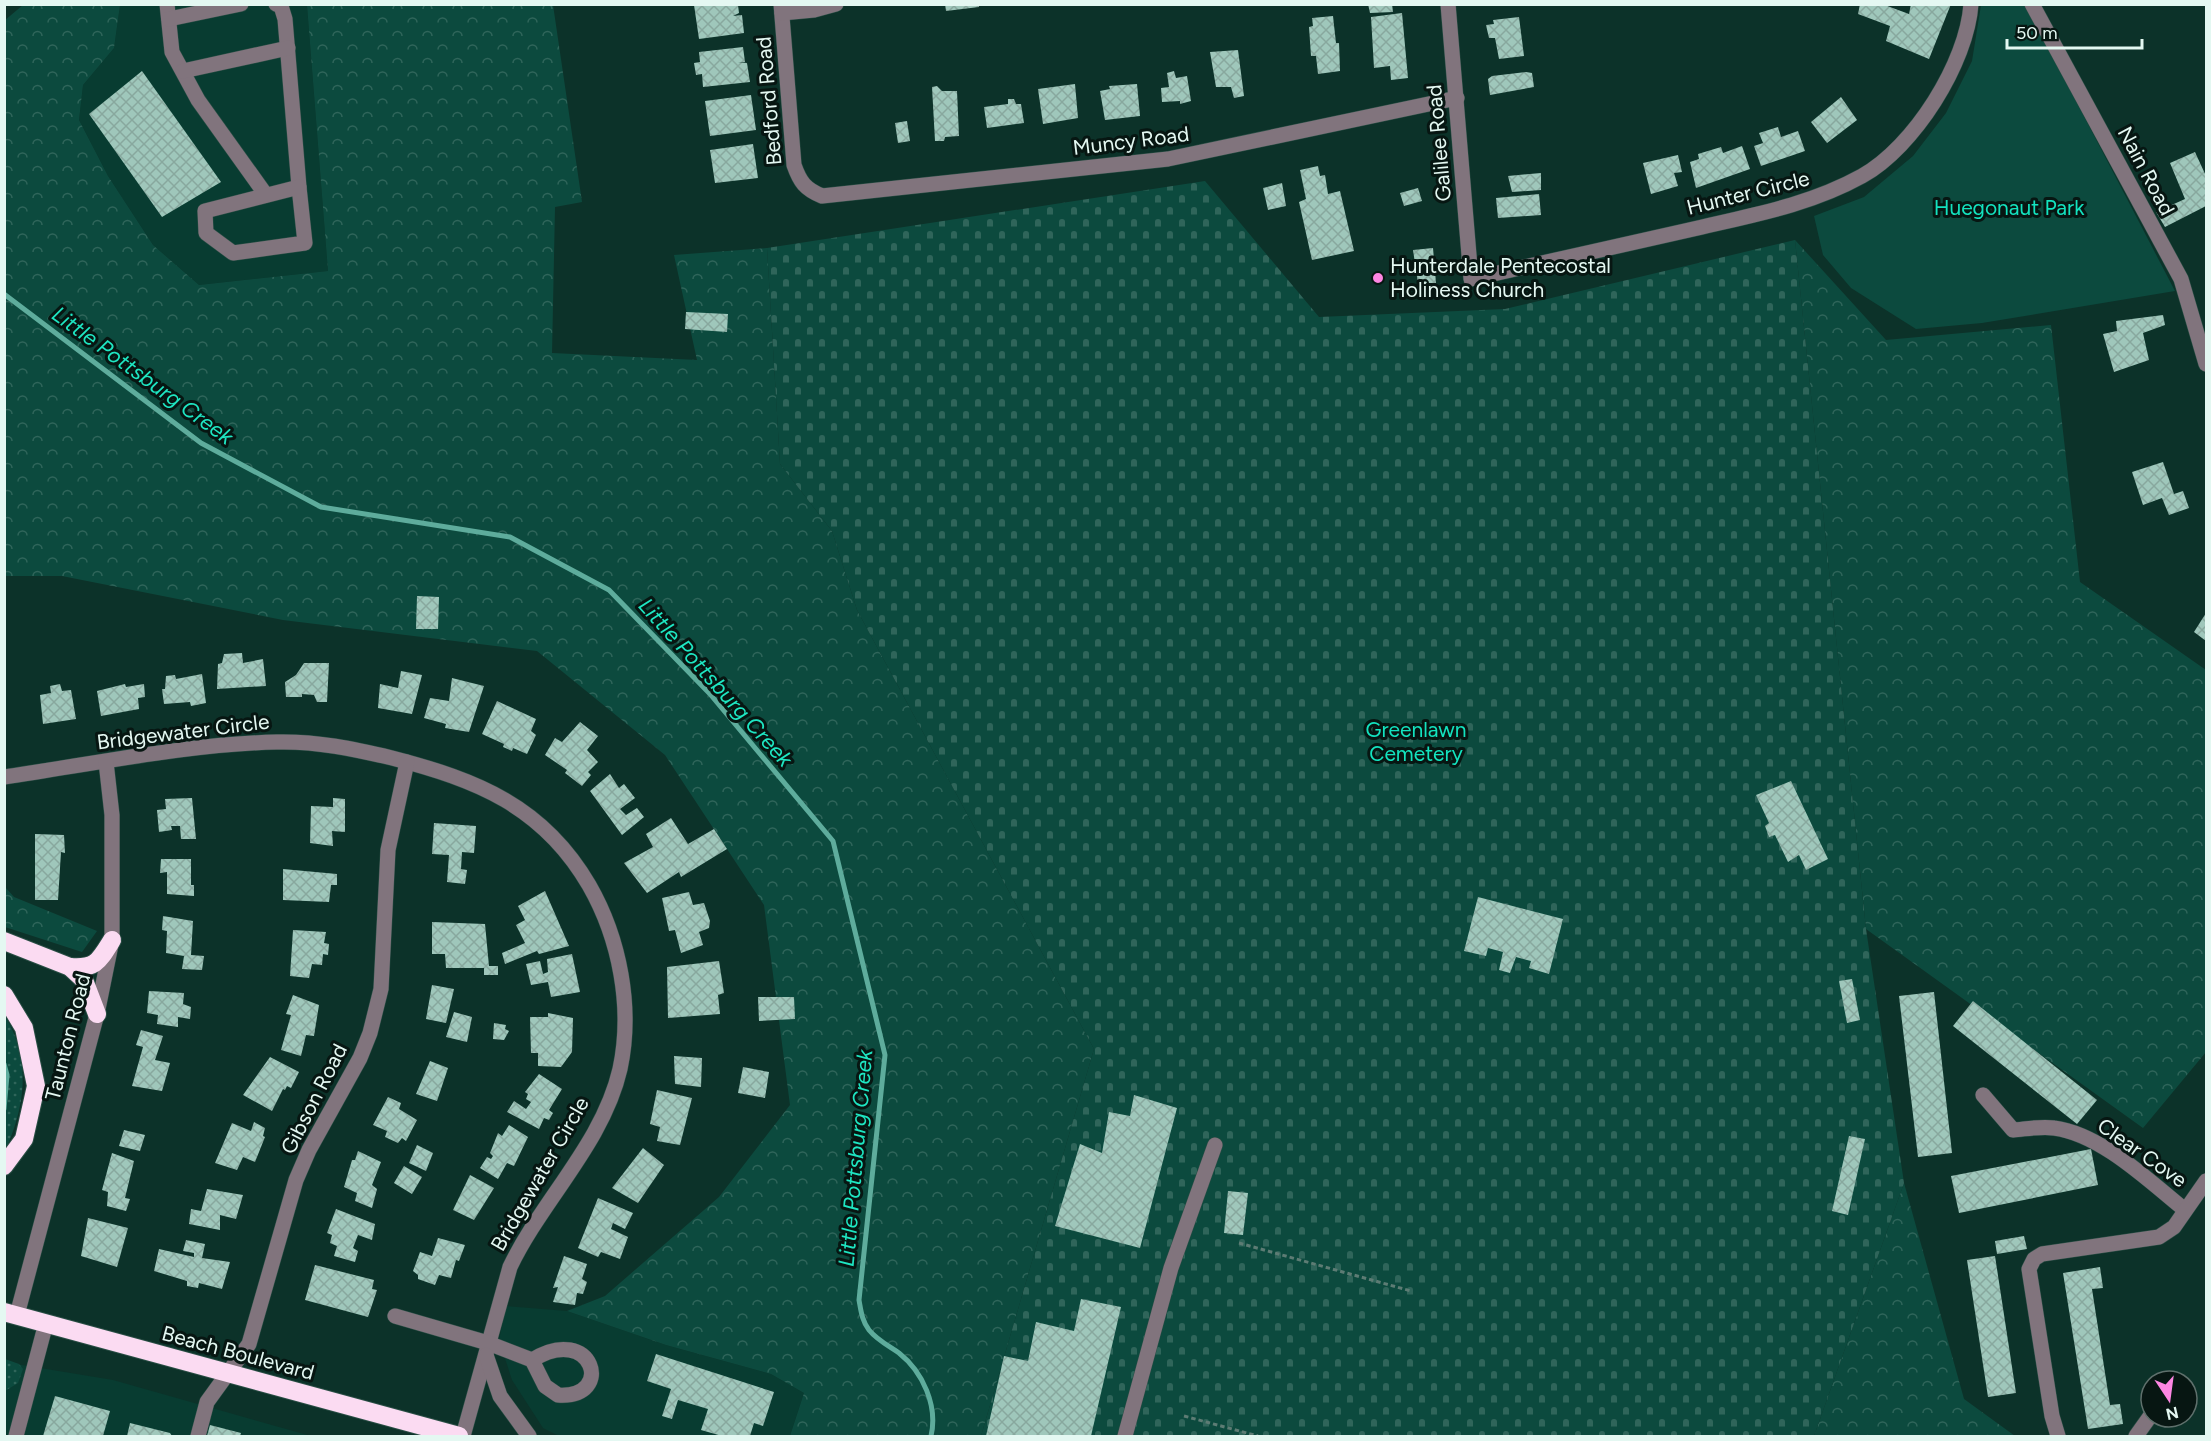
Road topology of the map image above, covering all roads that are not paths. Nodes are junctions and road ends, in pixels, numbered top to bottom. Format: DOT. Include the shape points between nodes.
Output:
graph roads {
  1 [pos="241,4"];
  2 [pos="276,4"];
  3 [pos="836,4"];
  4 [pos="1448,4"];
  5 [pos="1971,4"];
  6 [pos="2032,4"];
  7 [pos="782,9"];
  8 [pos="168,12"];
  9 [pos="288,48"];
  10 [pos="183,71"];
  11 [pos="1456,98"];
  12 [pos="298,187"];
  13 [pos="807,190"];
  14 [pos="266,195"];
  15 [pos="1471,279"];
  16 [pos="2206,364"];
  17 [pos="106,762"];
  18 [pos="407,762"];
  19 [pos="4,777"];
  20 [pos="112,940"];
  21 [pos="4,941"];
  22 [pos="70,967"];
  23 [pos="4,995"];
  24 [pos="97,1014"];
  25 [pos="1983,1095"];
  26 [pos="1215,1145"];
  27 [pos="4,1166"];
  28 [pos="2206,1181"];
  29 [pos="2186,1210"];
  30 [pos="9,1315"];
  31 [pos="395,1316"];
  32 [pos="46,1323"];
  33 [pos="487,1349"];
  34 [pos="532,1360"];
  35 [pos="229,1373"];
  36 [pos="16,1437"];
  37 [pos="198,1437"];
  38 [pos="461,1437"];
  39 [pos="529,1437"];
  40 [pos="1125,1437"];
  41 [pos="2058,1437"];
  1 -- 8 [label="street"];
  2 -- 9 [label="street" via="281,6 285,19"];
  3 -- 7 [label="street" via="814,10"];
  4 -- 11 [label="street, Galilee Road"];
  5 -- 15 [label="street, Hunter Circle" via="1961,51 1934,104 1893,151 1864,175 1796,205"];
  6 -- 16 [label="street, Nain Road" via="2181,279"];
  7 -- 13 [label="street, Bedford Road" via="794,165"];
  8 -- 10 [label="street" via="172,52"];
  9 -- 10 [label="street"];
  9 -- 12 [label="street"];
  10 -- 14 [label="street" via="198,99"];
  11 -- 13 [label="street, Muncy Road" via="1168,159 838,196 822,196"];
  11 -- 15 [label="street, Galilee Road"];
  12 -- 14 [label="street"];
  12 -- 14 [label="street" via="305,243 233,253 206,232 205,211"];
  17 -- 18 [label="street, Bridgewater Circle" via="278,742 340,745"];
  17 -- 19 [label="street, Bridgewater Circle"];
  17 -- 20 [label="street, Taunton Road" via="112,815"];
  18 -- 33 [label="street, Bridgewater Circle" via="450,773 500,795 553,835 577,863 597,897 619,963 624,1038 619,1071 590,1138 513,1259"];
  18 -- 35 [label="street, Gibson Road" via="385,872 377,1009 360,1058 296,1180 249,1344"];
  20 -- 22 [label="highway" via="98,962 86,968"];
  20 -- 24 [label="street, Taunton Road"];
  21 -- 22 [label="highway"];
  22 -- 24 [label="highway" via="84,980"];
  23 -- 27 [label="highway" via="24,1028 36,1086 24,1139"];
  24 -- 30 [label="street, Taunton Road"];
  25 -- 29 [label="street, Clear Cove" via="2013,1130 2052,1127 2079,1134 2097,1143"];
  26 -- 40 [label="street" via="1171,1268"];
  28 -- 29 [label="street"];
  29 -- 41 [label="street" via="2174,1227 2159,1237 2042,1254 2028,1269"];
  30 -- 32 [label="highway, Beach Boulevard"];
  31 -- 33 [label="street"];
  32 -- 35 [label="highway, Beach Boulevard"];
  32 -- 36 [label="street"];
  33 -- 34 [label="street"];
  33 -- 38 [label="street, Bridgewater Circle"];
  33 -- 39 [label="street" via="500,1396"];
  35 -- 37 [label="street, Gibson Road" via="207,1402"];
  35 -- 38 [label="highway, Beach Boulevard"];
}
